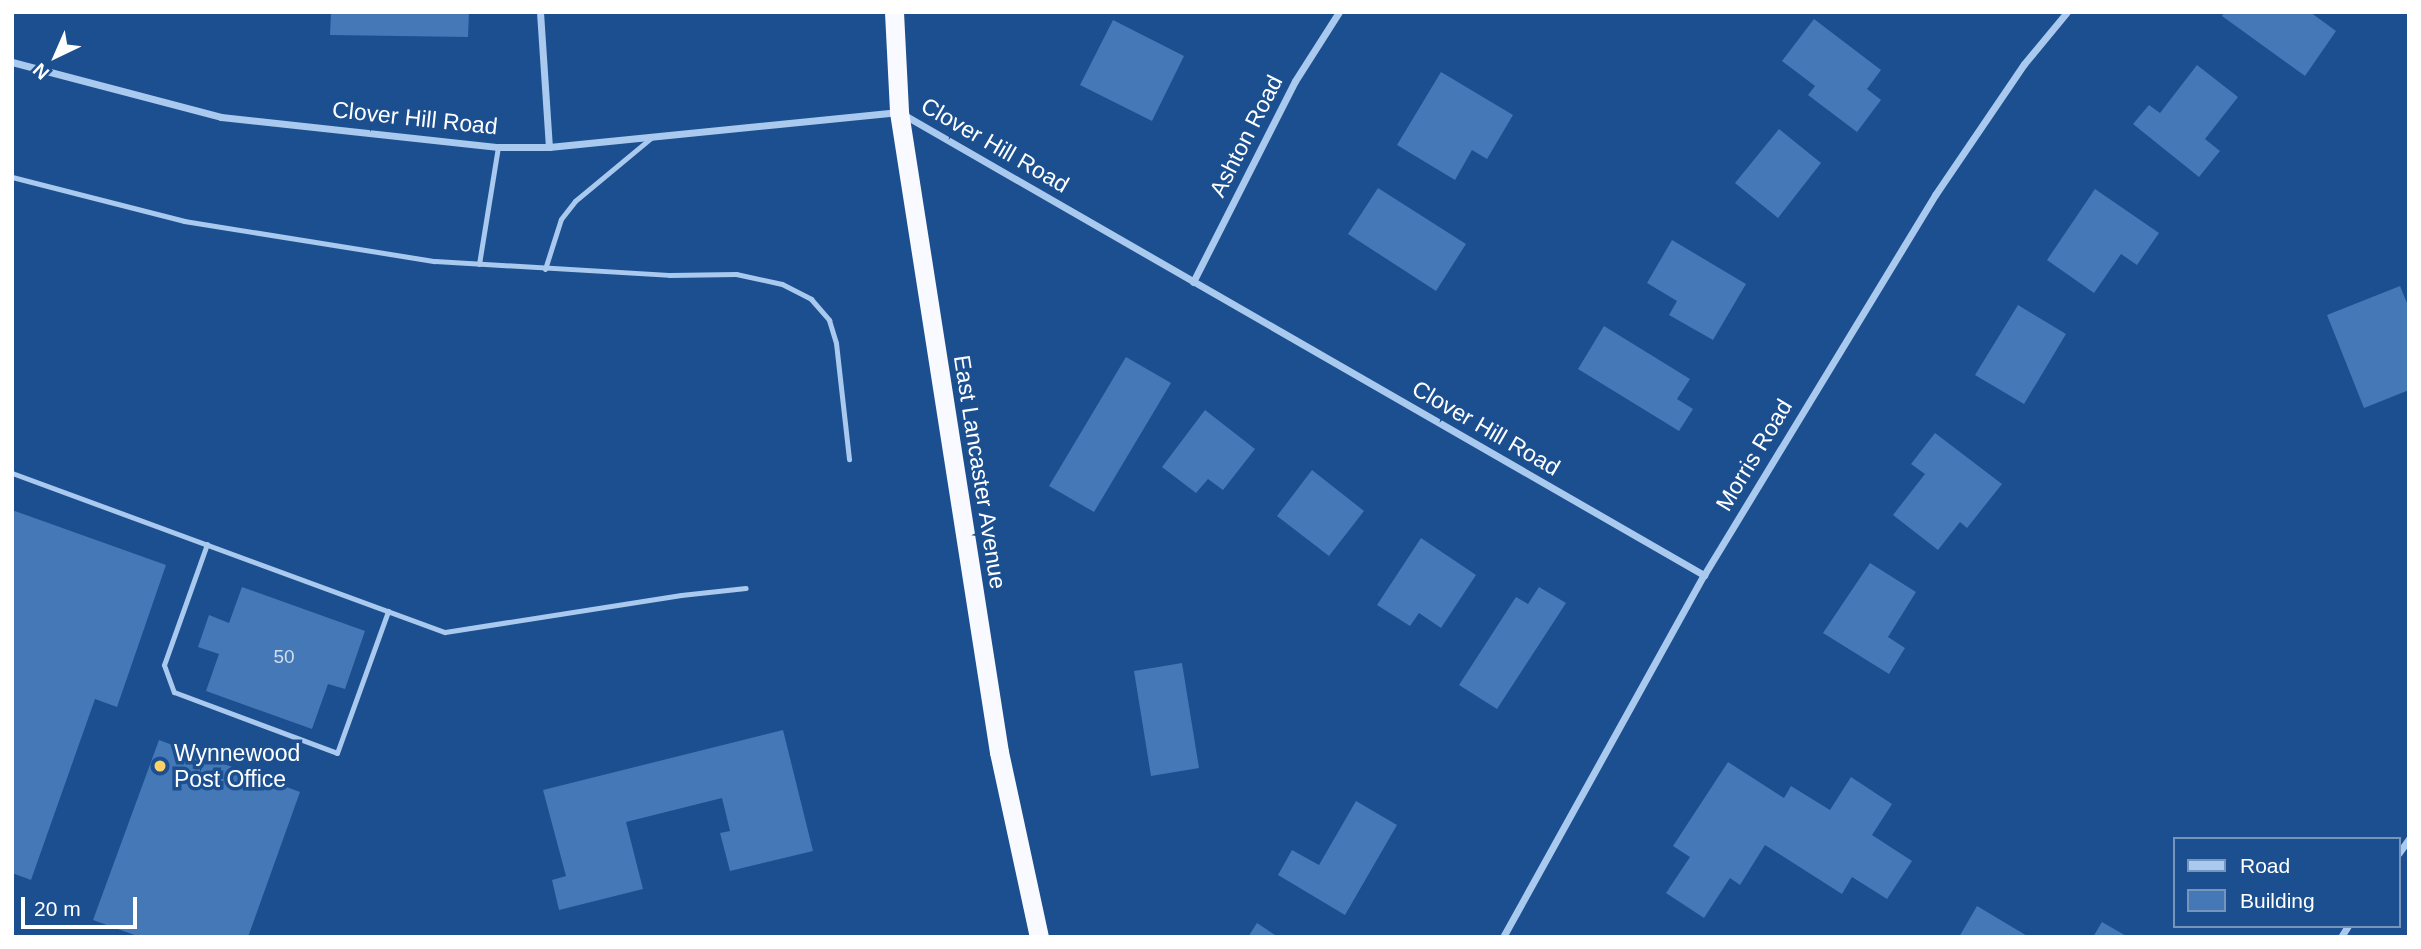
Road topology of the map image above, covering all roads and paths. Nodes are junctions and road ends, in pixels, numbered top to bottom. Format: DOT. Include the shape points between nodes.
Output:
graph roads {
  1 [pos="540,12"];
  2 [pos="894,12"];
  3 [pos="1339,12"];
  4 [pos="2067,12"];
  5 [pos="12,62"];
  6 [pos="899,112"];
  7 [pos="654,136"];
  8 [pos="498,147"];
  9 [pos="549,147"];
  10 [pos="12,177"];
  11 [pos="480,264"];
  12 [pos="545,269"];
  13 [pos="1193,282"];
  14 [pos="849,459"];
  15 [pos="12,473"];
  16 [pos="207,544"];
  17 [pos="1704,575"];
  18 [pos="746,589"];
  19 [pos="388,611"];
  20 [pos="780,937"];
  21 [pos="792,937"];
  22 [pos="1039,937"];
  23 [pos="1503,937"];
  1 -- 9 [label="street"];
  2 -- 6 [label="highway, East Lancaster Avenue"];
  3 -- 13 [label="street, Ashton Road" via="1295,81"];
  4 -- 17 [label="street, Morris Road" via="2024,64 1935,195"];
  5 -- 8 [label="street, Clover Hill Road" via="221,117"];
  6 -- 7 [label="street, Clover Hill Road"];
  6 -- 13 [label="street, Clover Hill Road"];
  6 -- 22 [label="highway, East Lancaster Avenue" via="999,752"];
  7 -- 9 [label="street, Clover Hill Road"];
  7 -- 12 [label="lane" via="575,201 552,240"];
  8 -- 9 [label="street, Clover Hill Road"];
  8 -- 11 [label="lane"];
  10 -- 11 [label="lane" via="184,221 435,261"];
  11 -- 12 [label="lane"];
  12 -- 14 [label="lane" via="736,274 782,284 811,299 829,320 836,343"];
  13 -- 17 [label="street, Clover Hill Road"];
  15 -- 16 [label="lane"];
  16 -- 19 [label="lane"];
  16 -- 19 [label="lane" via="164,665 174,692 337,752"];
  17 -- 23 [label="street, Morris Road"];
  18 -- 19 [label="lane" via="445,632"];
  20 -- 21 [label="lane"];
}
